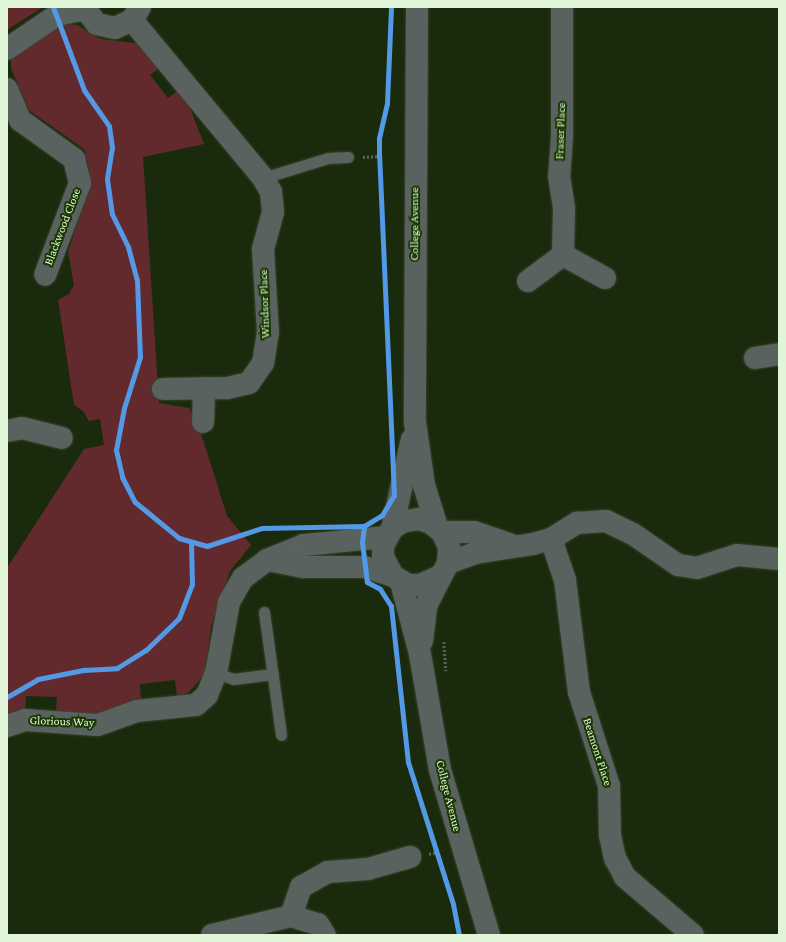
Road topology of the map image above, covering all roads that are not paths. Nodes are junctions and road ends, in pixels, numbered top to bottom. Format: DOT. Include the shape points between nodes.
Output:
graph roads {
  1 [pos="562,7"];
  2 [pos="85,8"];
  3 [pos="414,13"];
  4 [pos="136,14"];
  5 [pos="7,49"];
  6 [pos="7,89"];
  7 [pos="348,157"];
  8 [pos="263,178"];
  9 [pos="563,255"];
  10 [pos="45,275"];
  11 [pos="605,278"];
  12 [pos="528,281"];
  13 [pos="779,354"];
  14 [pos="755,358"];
  15 [pos="204,388"];
  16 [pos="163,389"];
  17 [pos="204,422"];
  18 [pos="415,422"];
  19 [pos="7,431"];
  20 [pos="62,438"];
  21 [pos="440,530"];
  22 [pos="390,533"];
  23 [pos="550,539"];
  24 [pos="512,545"];
  25 [pos="779,559"];
  26 [pos="267,560"];
  27 [pos="443,570"];
  28 [pos="397,579"];
  29 [pos="264,612"];
  30 [pos="420,654"];
  31 [pos="216,673"];
  32 [pos="273,674"];
  33 [pos="7,726"];
  34 [pos="282,735"];
  35 [pos="410,857"];
  36 [pos="291,916"];
  37 [pos="212,935"];
  38 [pos="325,935"];
  39 [pos="489,935"];
  40 [pos="693,935"];
  1 -- 9 [label="street, Fraser Place" via="562,137 558,176 564,209"];
  2 -- 4 [label="street" via="93,21 106,28 124,26"];
  2 -- 5 [label="street" via="57,15"];
  3 -- 18 [label="street, College Avenue"];
  4 -- 8 [label="street, Windsor Place"];
  6 -- 10 [label="street, Blackwood Close" via="20,120 74,159 80,183"];
  7 -- 8 [label="lane" via="328,158"];
  8 -- 15 [label="street, Windsor Place" via="271,192 273,212 262,249 268,332 263,364 249,383 228,388"];
  9 -- 11 [label="street"];
  9 -- 12 [label="street"];
  13 -- 14 [label="street"];
  15 -- 16 [label="street, Windsor Place"];
  15 -- 17 [label="street"];
  18 -- 21 [label="street, College Avenue" via="424,485"];
  18 -- 22 [label="street, College Avenue"];
  19 -- 20 [label="street" via="22,428"];
  21 -- 22 [label="street" via="418,519 402,522"];
  21 -- 24 [label="street" via="474,532"];
  21 -- 27 [label="street, College Avenue" via="449,547"];
  22 -- 26 [label="street, Glorious Way" via="304,545"];
  22 -- 28 [label="street, College Avenue" via="383,557"];
  23 -- 24 [label="street" via="533,544"];
  23 -- 25 [label="street" via="577,523 606,521 633,534 678,565 697,568 737,555"];
  23 -- 40 [label="street, Beamont Place" via="565,580 579,692 609,786 610,835 615,858 625,877"];
  24 -- 27 [label="street"];
  26 -- 28 [label="street" via="304,567 364,567"];
  26 -- 31 [label="street, Glorious Way" via="243,578 229,602"];
  27 -- 28 [label="street" via="420,585"];
  27 -- 30 [label="street, College Avenue" via="426,606"];
  28 -- 30 [label="street, College Avenue"];
  29 -- 32 [label="lane"];
  30 -- 39 [label="street, College Avenue" via="440,770"];
  31 -- 32 [label="lane" via="233,679"];
  31 -- 33 [label="street, Glorious Way" via="207,695 196,705 137,711 98,725 25,720"];
  32 -- 34 [label="lane"];
  35 -- 36 [label="street" via="368,869 328,872 301,887"];
  36 -- 37 [label="street"];
  36 -- 38 [label="street" via="318,924"];
}
